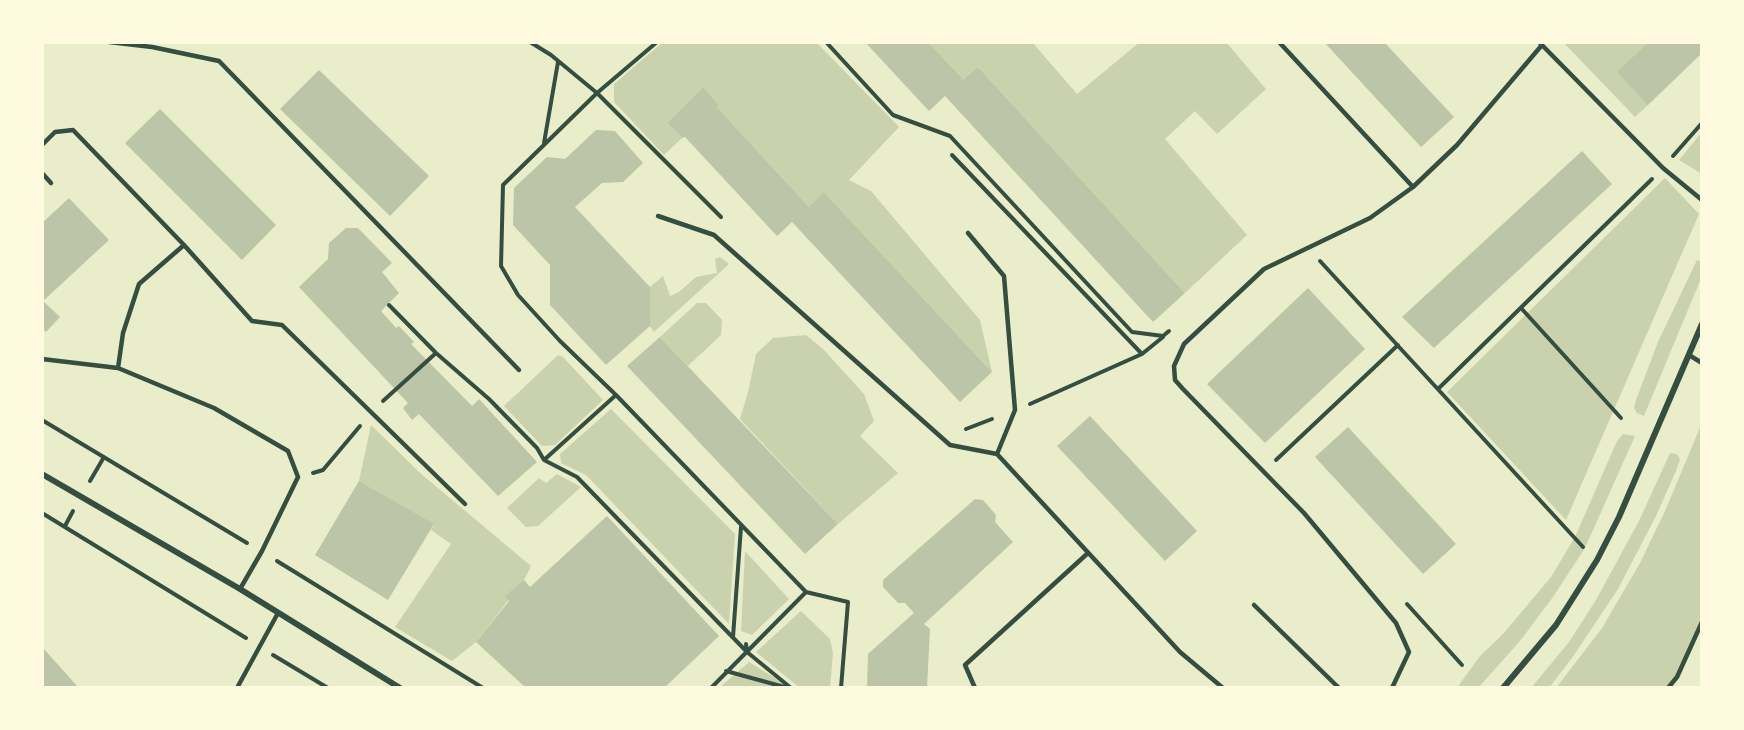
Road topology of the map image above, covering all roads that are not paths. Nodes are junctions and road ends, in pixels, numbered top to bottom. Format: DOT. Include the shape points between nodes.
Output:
graph roads {
  1 [pos="109,42"];
  2 [pos="1279,42"];
  3 [pos="1541,43"];
  4 [pos="42,145"];
  5 [pos="42,173"];
  6 [pos="51,183"];
  7 [pos="1413,187"];
  8 [pos="1702,200"];
  9 [pos="658,216"];
  10 [pos="968,233"];
  11 [pos="184,245"];
  12 [pos="1702,324"];
  13 [pos="1689,355"];
  14 [pos="42,358"];
  15 [pos="1702,363"];
  16 [pos="118,368"];
  17 [pos="519,370"];
  18 [pos="997,454"];
  19 [pos="42,474"];
  20 [pos="465,504"];
  21 [pos="1088,553"];
  22 [pos="240,589"];
  23 [pos="1254,605"];
  24 [pos="278,613"];
  25 [pos="1702,622"];
  26 [pos="237,688"];
  27 [pos="400,688"];
  28 [pos="975,688"];
  29 [pos="1223,688"];
  30 [pos="1339,688"];
  31 [pos="1392,688"];
  32 [pos="1503,688"];
  33 [pos="1668,688"];
  1 -- 17 [label="lane" via="219,61"];
  2 -- 7 [label="lane"];
  3 -- 7 [label="lane" via="1457,145"];
  3 -- 8 [label="lane" via="1663,168"];
  4 -- 11 [label="lane" via="56,132 73,130"];
  5 -- 6 [label="lane"];
  7 -- 31 [label="lane" via="1370,218 1264,269 1184,344 1174,366 1175,380 1304,513 1396,623 1408,652"];
  9 -- 18 [label="lane" via="714,235 950,445"];
  10 -- 18 [label="lane" via="1004,276 1015,410"];
  11 -- 16 [label="lane" via="139,284 123,333"];
  11 -- 20 [label="lane" via="252,321 282,325"];
  12 -- 13 [label="street"];
  13 -- 15 [label="lane"];
  13 -- 32 [label="street" via="1597,560 1556,625"];
  14 -- 16 [label="lane"];
  16 -- 22 [label="lane" via="214,408 288,451 298,477"];
  18 -- 21 [label="lane"];
  19 -- 22 [label="street"];
  21 -- 28 [label="lane" via="965,665"];
  21 -- 29 [label="lane" via="1180,652"];
  22 -- 24 [label="street"];
  23 -- 30 [label="lane"];
  24 -- 26 [label="lane"];
  24 -- 27 [label="street"];
  25 -- 33 [label="lane"];
}
